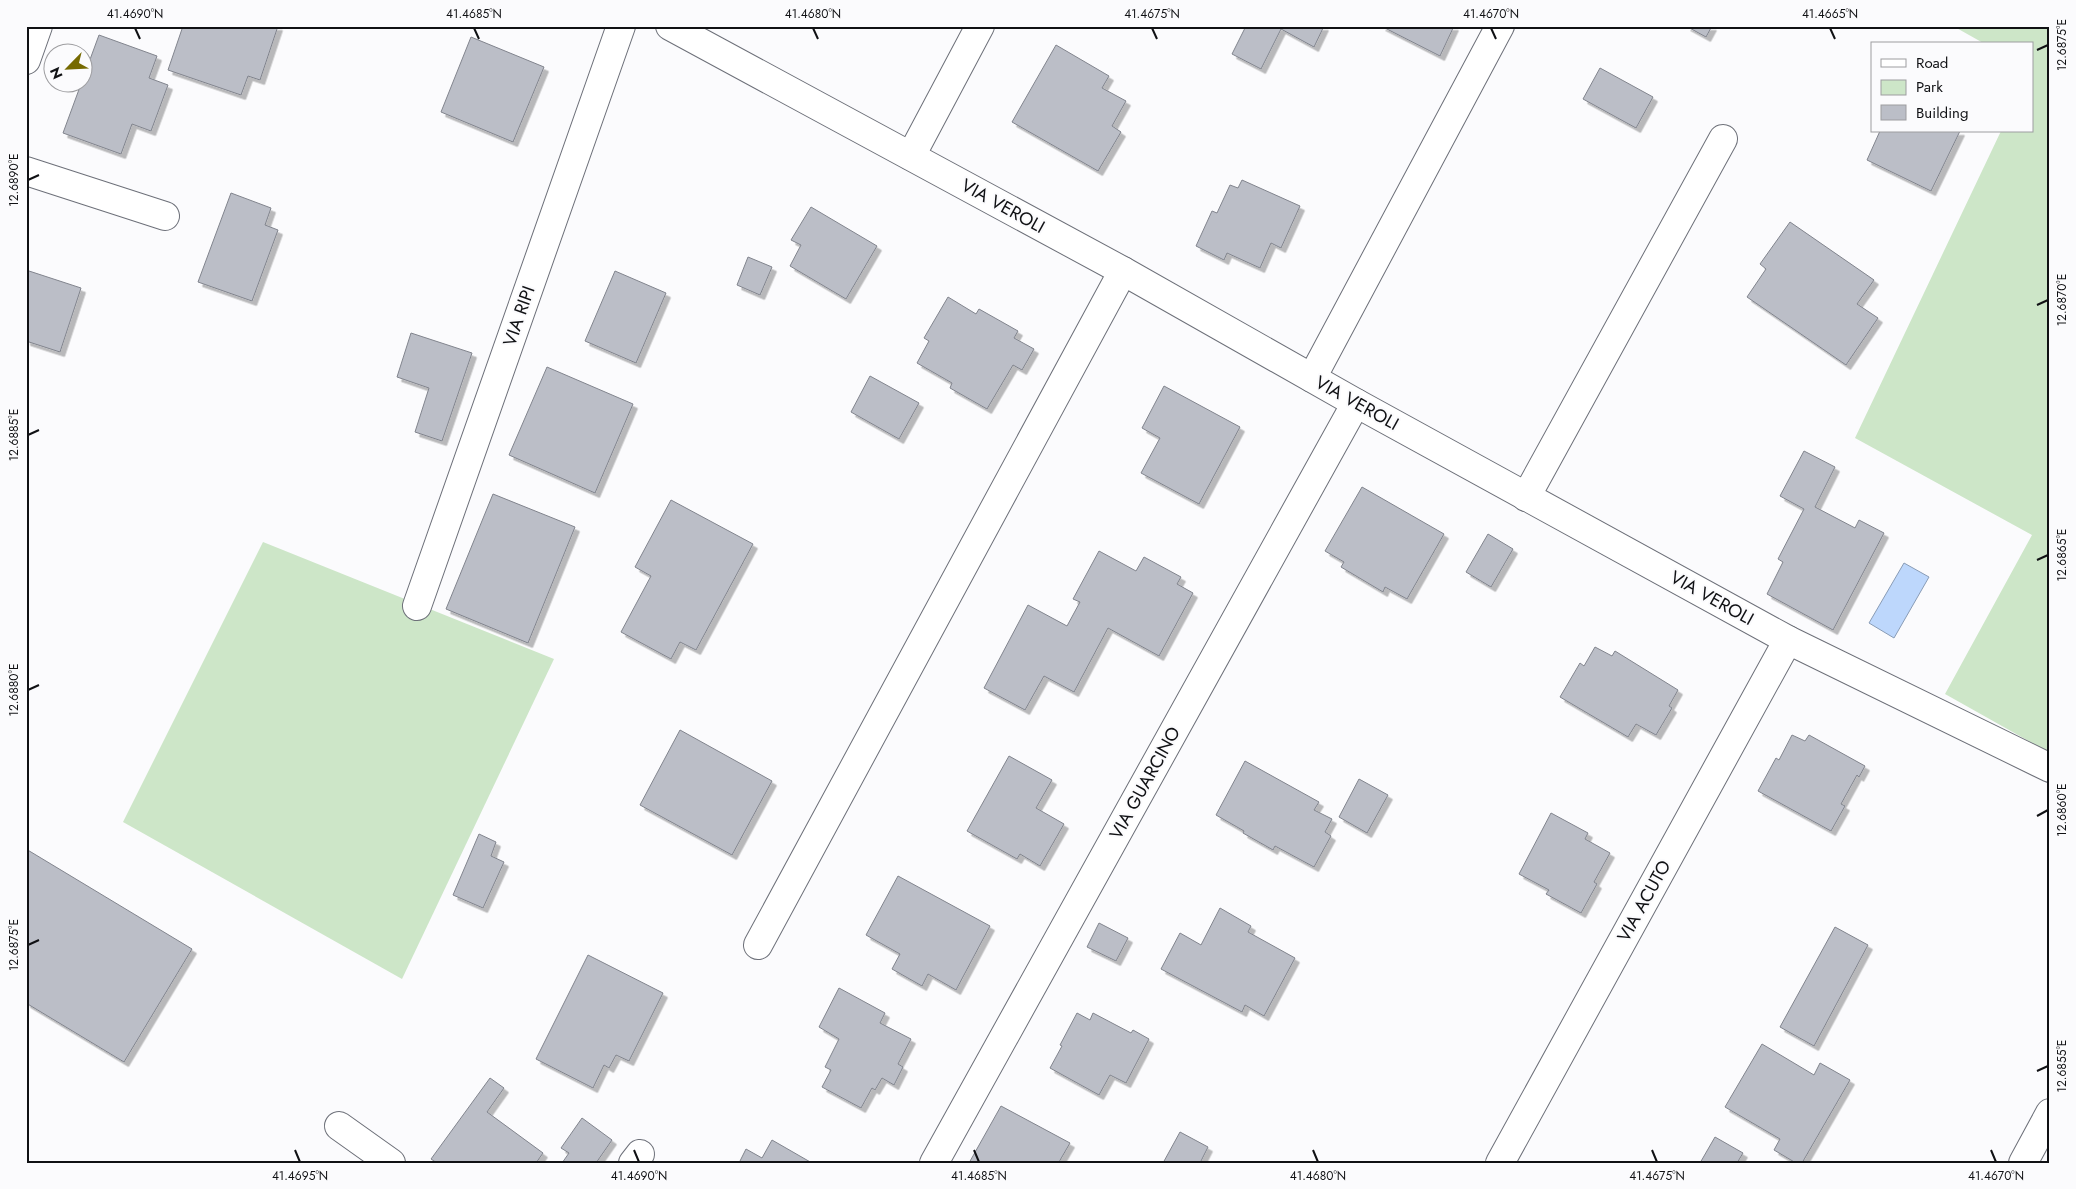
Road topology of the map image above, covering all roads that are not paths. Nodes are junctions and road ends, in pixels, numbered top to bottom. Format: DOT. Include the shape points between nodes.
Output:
graph roads {
  1 [pos="38,26"];
  2 [pos="621,26"];
  3 [pos="670,26"];
  4 [pos="980,26"];
  5 [pos="1500,26"];
  6 [pos="26,60"];
  7 [pos="1723,139"];
  8 [pos="911,156"];
  9 [pos="26,171"];
  10 [pos="165,216"];
  11 [pos="1123,271"];
  12 [pos="1312,378"];
  13 [pos="1356,403"];
  14 [pos="1526,497"];
  15 [pos="417,606"];
  16 [pos="1788,640"];
  17 [pos="2050,768"];
  18 [pos="758,946"];
  19 [pos="2050,1113"];
  20 [pos="339,1126"];
  21 [pos="391,1163"];
  22 [pos="934,1163"];
  23 [pos="1500,1163"];
  24 [pos="2023,1163"];
  1 -- 6 [label="street"];
  2 -- 15 [label="street, VIA RIPI"];
  3 -- 8 [label="street, VIA VEROLI"];
  4 -- 8 [label="street"];
  5 -- 12 [label="street"];
  7 -- 14 [label="street"];
  8 -- 11 [label="street, VIA VEROLI"];
  9 -- 10 [label="street"];
  11 -- 12 [label="street, VIA VEROLI"];
  11 -- 18 [label="street"];
  12 -- 13 [label="street, VIA VEROLI"];
  13 -- 14 [label="street, VIA VEROLI"];
  13 -- 22 [label="street, VIA GUARCINO"];
  14 -- 16 [label="street, VIA VEROLI"];
  16 -- 17 [label="street, VIA VEROLI"];
  16 -- 23 [label="street, VIA ACUTO"];
  19 -- 24 [label="street"];
  20 -- 21 [label="street"];
}
